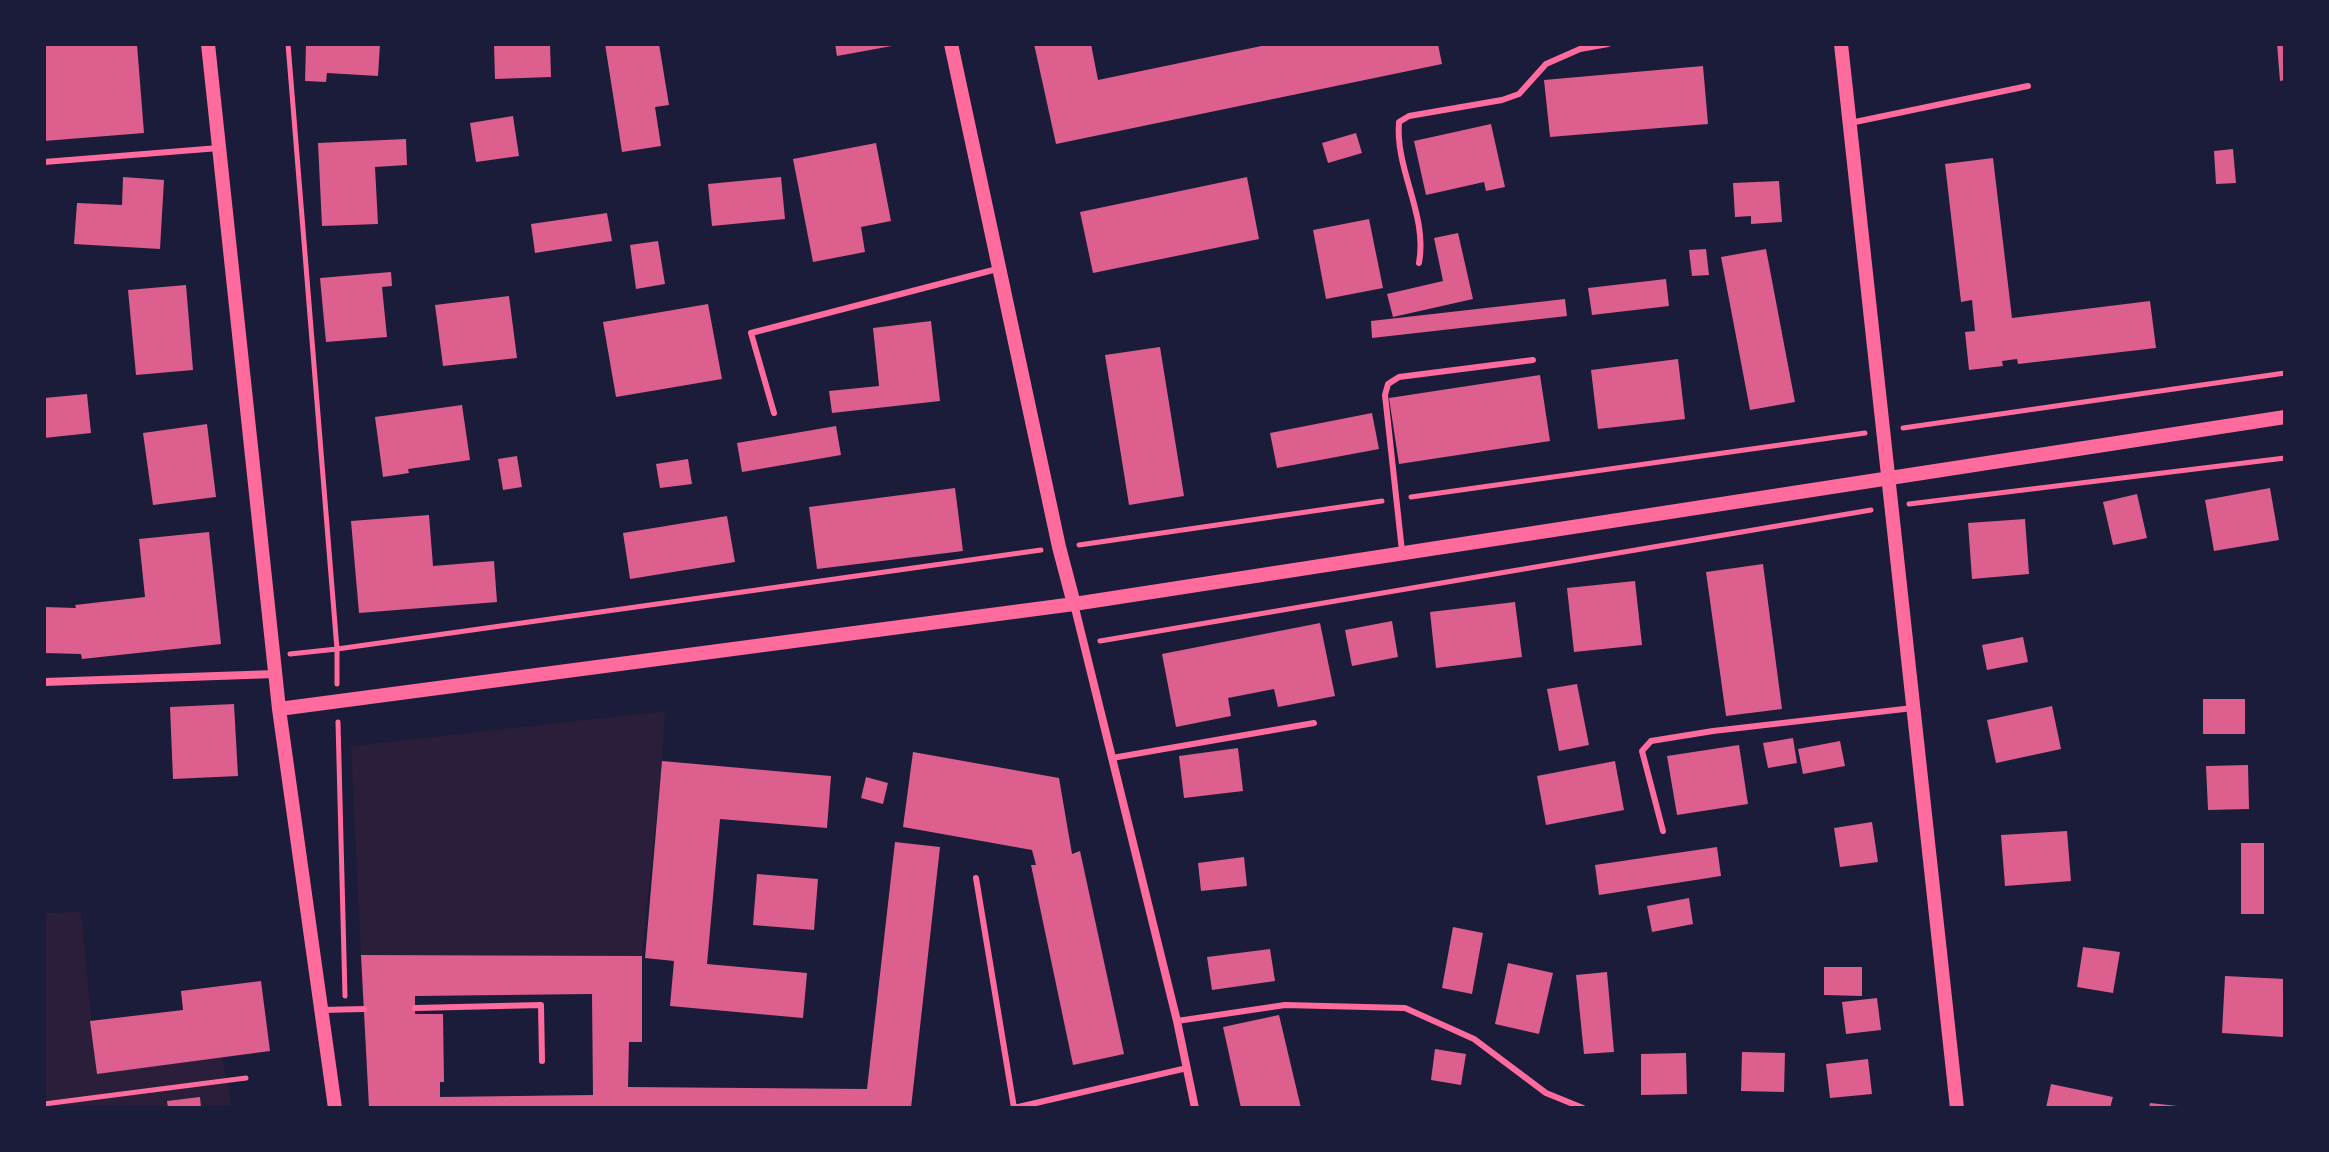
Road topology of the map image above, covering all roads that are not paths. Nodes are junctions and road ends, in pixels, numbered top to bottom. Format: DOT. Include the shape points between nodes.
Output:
graph roads {
  1 [pos="208,44"];
  2 [pos="951,44"];
  3 [pos="1608,44"];
  4 [pos="1841,44"];
  5 [pos="2028,86"];
  6 [pos="1850,123"];
  7 [pos="219,148"];
  8 [pos="44,162"];
  9 [pos="1419,263"];
  10 [pos="1000,268"];
  11 [pos="1533,360"];
  12 [pos="774,413"];
  13 [pos="2285,417"];
  14 [pos="1887,478"];
  15 [pos="1402,553"];
  16 [pos="1074,604"];
  17 [pos="275,674"];
  18 [pos="44,682"];
  19 [pos="1913,708"];
  20 [pos="279,709"];
  21 [pos="1314,723"];
  22 [pos="1112,758"];
  23 [pos="1663,831"];
  24 [pos="976,878"];
  25 [pos="415,1008"];
  26 [pos="364,1009"];
  27 [pos="321,1010"];
  28 [pos="1177,1021"];
  29 [pos="542,1061"];
  30 [pos="1187,1068"];
  31 [pos="335,1108"];
  32 [pos="1195,1108"];
  33 [pos="1583,1108"];
  34 [pos="1957,1108"];
  1 -- 7 [label="street"];
  2 -- 10 [label="street"];
  3 -- 9 [label="lane" via="1546,64 1519,94 1399,122 1397,139 1419,224"];
  4 -- 6 [label="street"];
  5 -- 6 [label="lane"];
  6 -- 14 [label="street"];
  7 -- 8 [label="lane"];
  7 -- 17 [label="street"];
  10 -- 12 [label="lane" via="751,333"];
  10 -- 16 [label="street"];
  11 -- 15 [label="lane" via="1399,377 1388,384"];
  13 -- 14 [label="street"];
  14 -- 15 [label="street"];
  14 -- 19 [label="street"];
  15 -- 16 [label="street"];
  16 -- 20 [label="street"];
  16 -- 22 [label="street"];
  17 -- 18 [label="street"];
  17 -- 20 [label="street"];
  19 -- 23 [label="lane" via="1651,741 1642,751"];
  19 -- 34 [label="street"];
  20 -- 27 [label="street"];
  21 -- 22 [label="lane"];
  22 -- 28 [label="street"];
  24 -- 30 [label="lane" via="1014,1108"];
  25 -- 29 [label="lane" via="541,1005"];
  26 -- 27 [label="lane"];
  27 -- 31 [label="street"];
  28 -- 30 [label="street"];
  28 -- 33 [label="lane" via="1285,1005 1405,1008 1474,1039 1546,1093"];
  30 -- 32 [label="street"];
}
